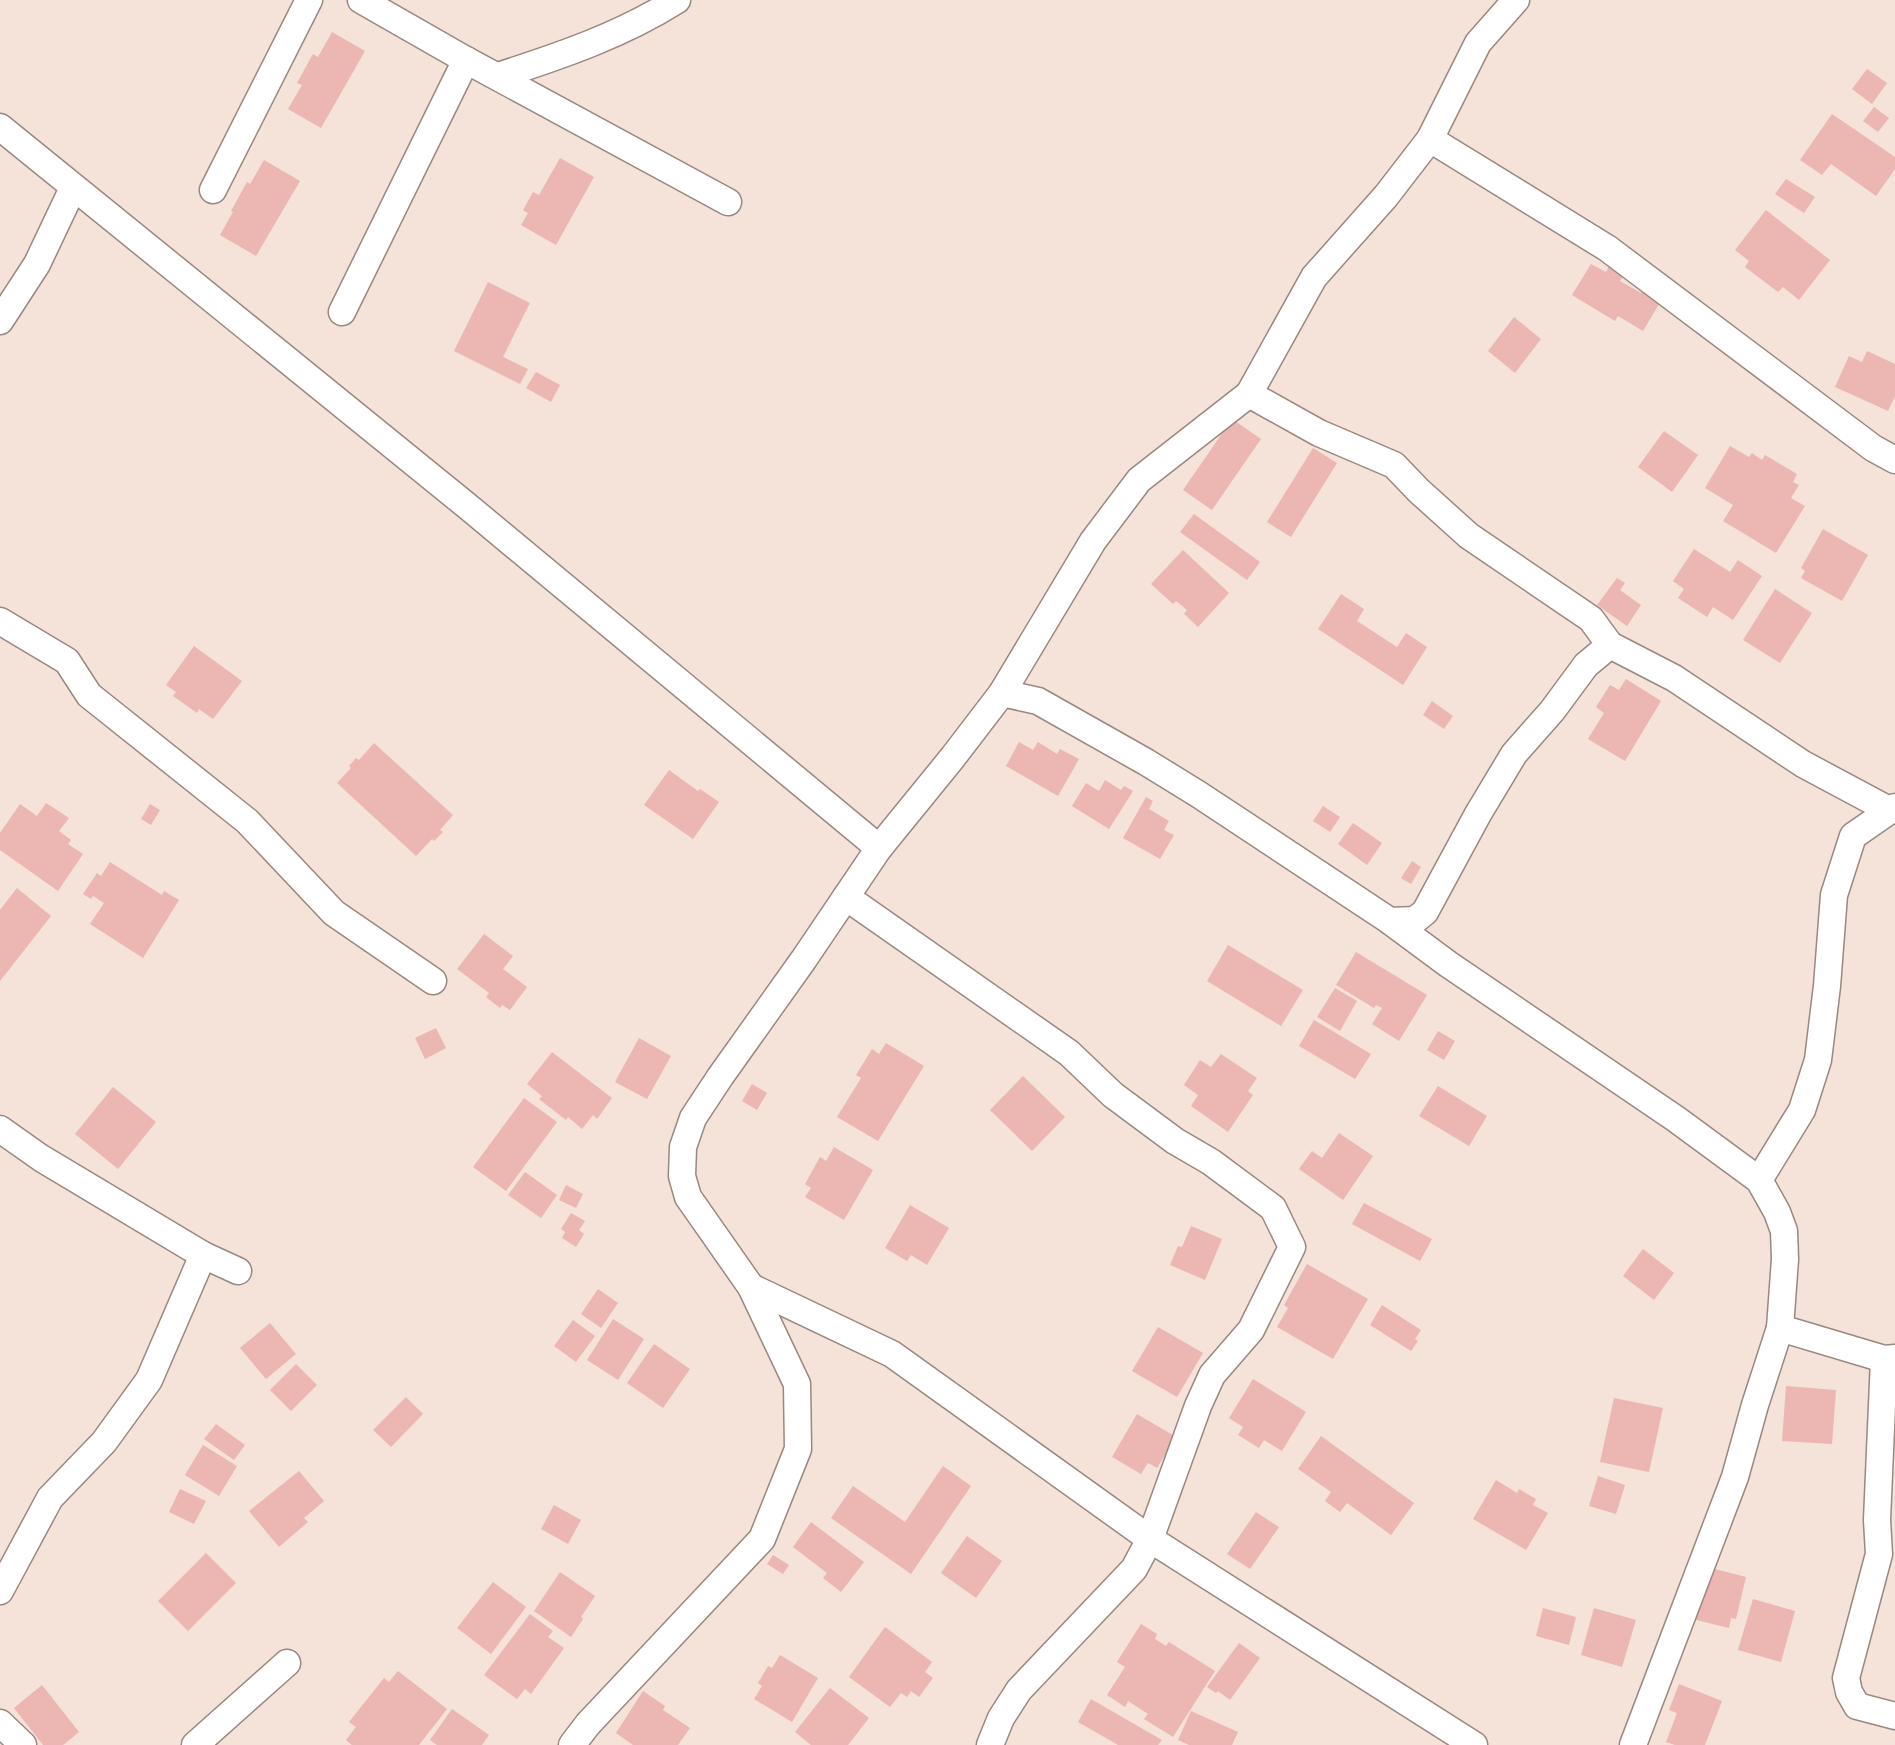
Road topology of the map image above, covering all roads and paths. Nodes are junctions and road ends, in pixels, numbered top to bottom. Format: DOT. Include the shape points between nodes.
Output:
graph roads {
  1 [pos="309,0"];
  2 [pos="361,0"];
  3 [pos="677,0"];
  4 [pos="1516,0"];
  5 [pos="466,60"];
  6 [pos="498,76"];
  7 [pos="0,127"];
  8 [pos="1430,139"];
  9 [pos="73,188"];
  10 [pos="213,190"];
  11 [pos="728,202"];
  12 [pos="342,312"];
  13 [pos="0,321"];
  14 [pos="1249,394"];
  15 [pos="1895,460"];
  16 [pos="0,621"];
  17 [pos="1610,645"];
  18 [pos="1002,693"];
  19 [pos="1892,809"];
  20 [pos="879,848"];
  21 [pos="846,897"];
  22 [pos="1390,921"];
  23 [pos="433,981"];
  24 [pos="0,1129"];
  25 [pos="1759,1180"];
  26 [pos="203,1255"];
  27 [pos="238,1271"];
  28 [pos="751,1287"];
  29 [pos="1780,1328"];
  30 [pos="1889,1358"];
  31 [pos="1150,1539"];
  32 [pos="0,1591"];
  33 [pos="287,1663"];
  34 [pos="1895,1716"];
  35 [pos="0,1723"];
  36 [pos="23,1745"];
  37 [pos="195,1745"];
  38 [pos="572,1745"];
  39 [pos="990,1745"];
  40 [pos="1474,1745"];
  41 [pos="1633,1745"];
  1 -- 10 [label="street"];
  2 -- 5 [label="street"];
  3 -- 6 [label="street" via="609,36"];
  4 -- 8 [label="street" via="1478,43"];
  5 -- 6 [label="street"];
  5 -- 12 [label="street"];
  6 -- 11 [label="street"];
  7 -- 9 [label="street"];
  8 -- 14 [label="street" via="1314,277"];
  8 -- 15 [label="street" via="1607,248"];
  9 -- 13 [label="street" via="37,264"];
  9 -- 20 [label="street"];
  14 -- 17 [label="street" via="1319,433 1394,465 1469,536 1591,619"];
  14 -- 18 [label="street" via="1139,480 1093,541"];
  16 -- 23 [label="street" via="67,661 89,695 247,821 334,913"];
  17 -- 19 [label="street" via="1674,678 1803,764"];
  17 -- 22 [label="street" via="1586,665 1514,754 1425,912 1415,920"];
  18 -- 20 [label="street"];
  18 -- 22 [label="street" via="1038,701 1146,762"];
  19 -- 25 [label="street" via="1853,836 1834,895 1818,1060 1802,1110"];
  20 -- 21 [label="street"];
  21 -- 28 [label="street" via="693,1118 683,1147 688,1197"];
  21 -- 31 [label="street" via="1069,1053 1113,1095 1273,1208 1292,1247 1251,1330 1212,1375"];
  22 -- 25 [label="street"];
  24 -- 26 [label="street"];
  25 -- 29 [label="street" via="1784,1231"];
  26 -- 27 [label="street"];
  26 -- 32 [label="street" via="149,1380 104,1442 50,1498"];
  28 -- 31 [label="street" via="892,1354"];
  28 -- 38 [label="street" via="797,1384 798,1449 762,1539"];
  29 -- 30 [label="street"];
  29 -- 41 [label="street" via="1735,1477"];
  30 -- 34 [label="street" via="1879,1554 1846,1678 1857,1706"];
  31 -- 39 [label="street" via="1134,1569 1019,1690"];
  31 -- 40 [label="street"];
  33 -- 37 [label="street"];
  35 -- 36 [label="street"];
}
